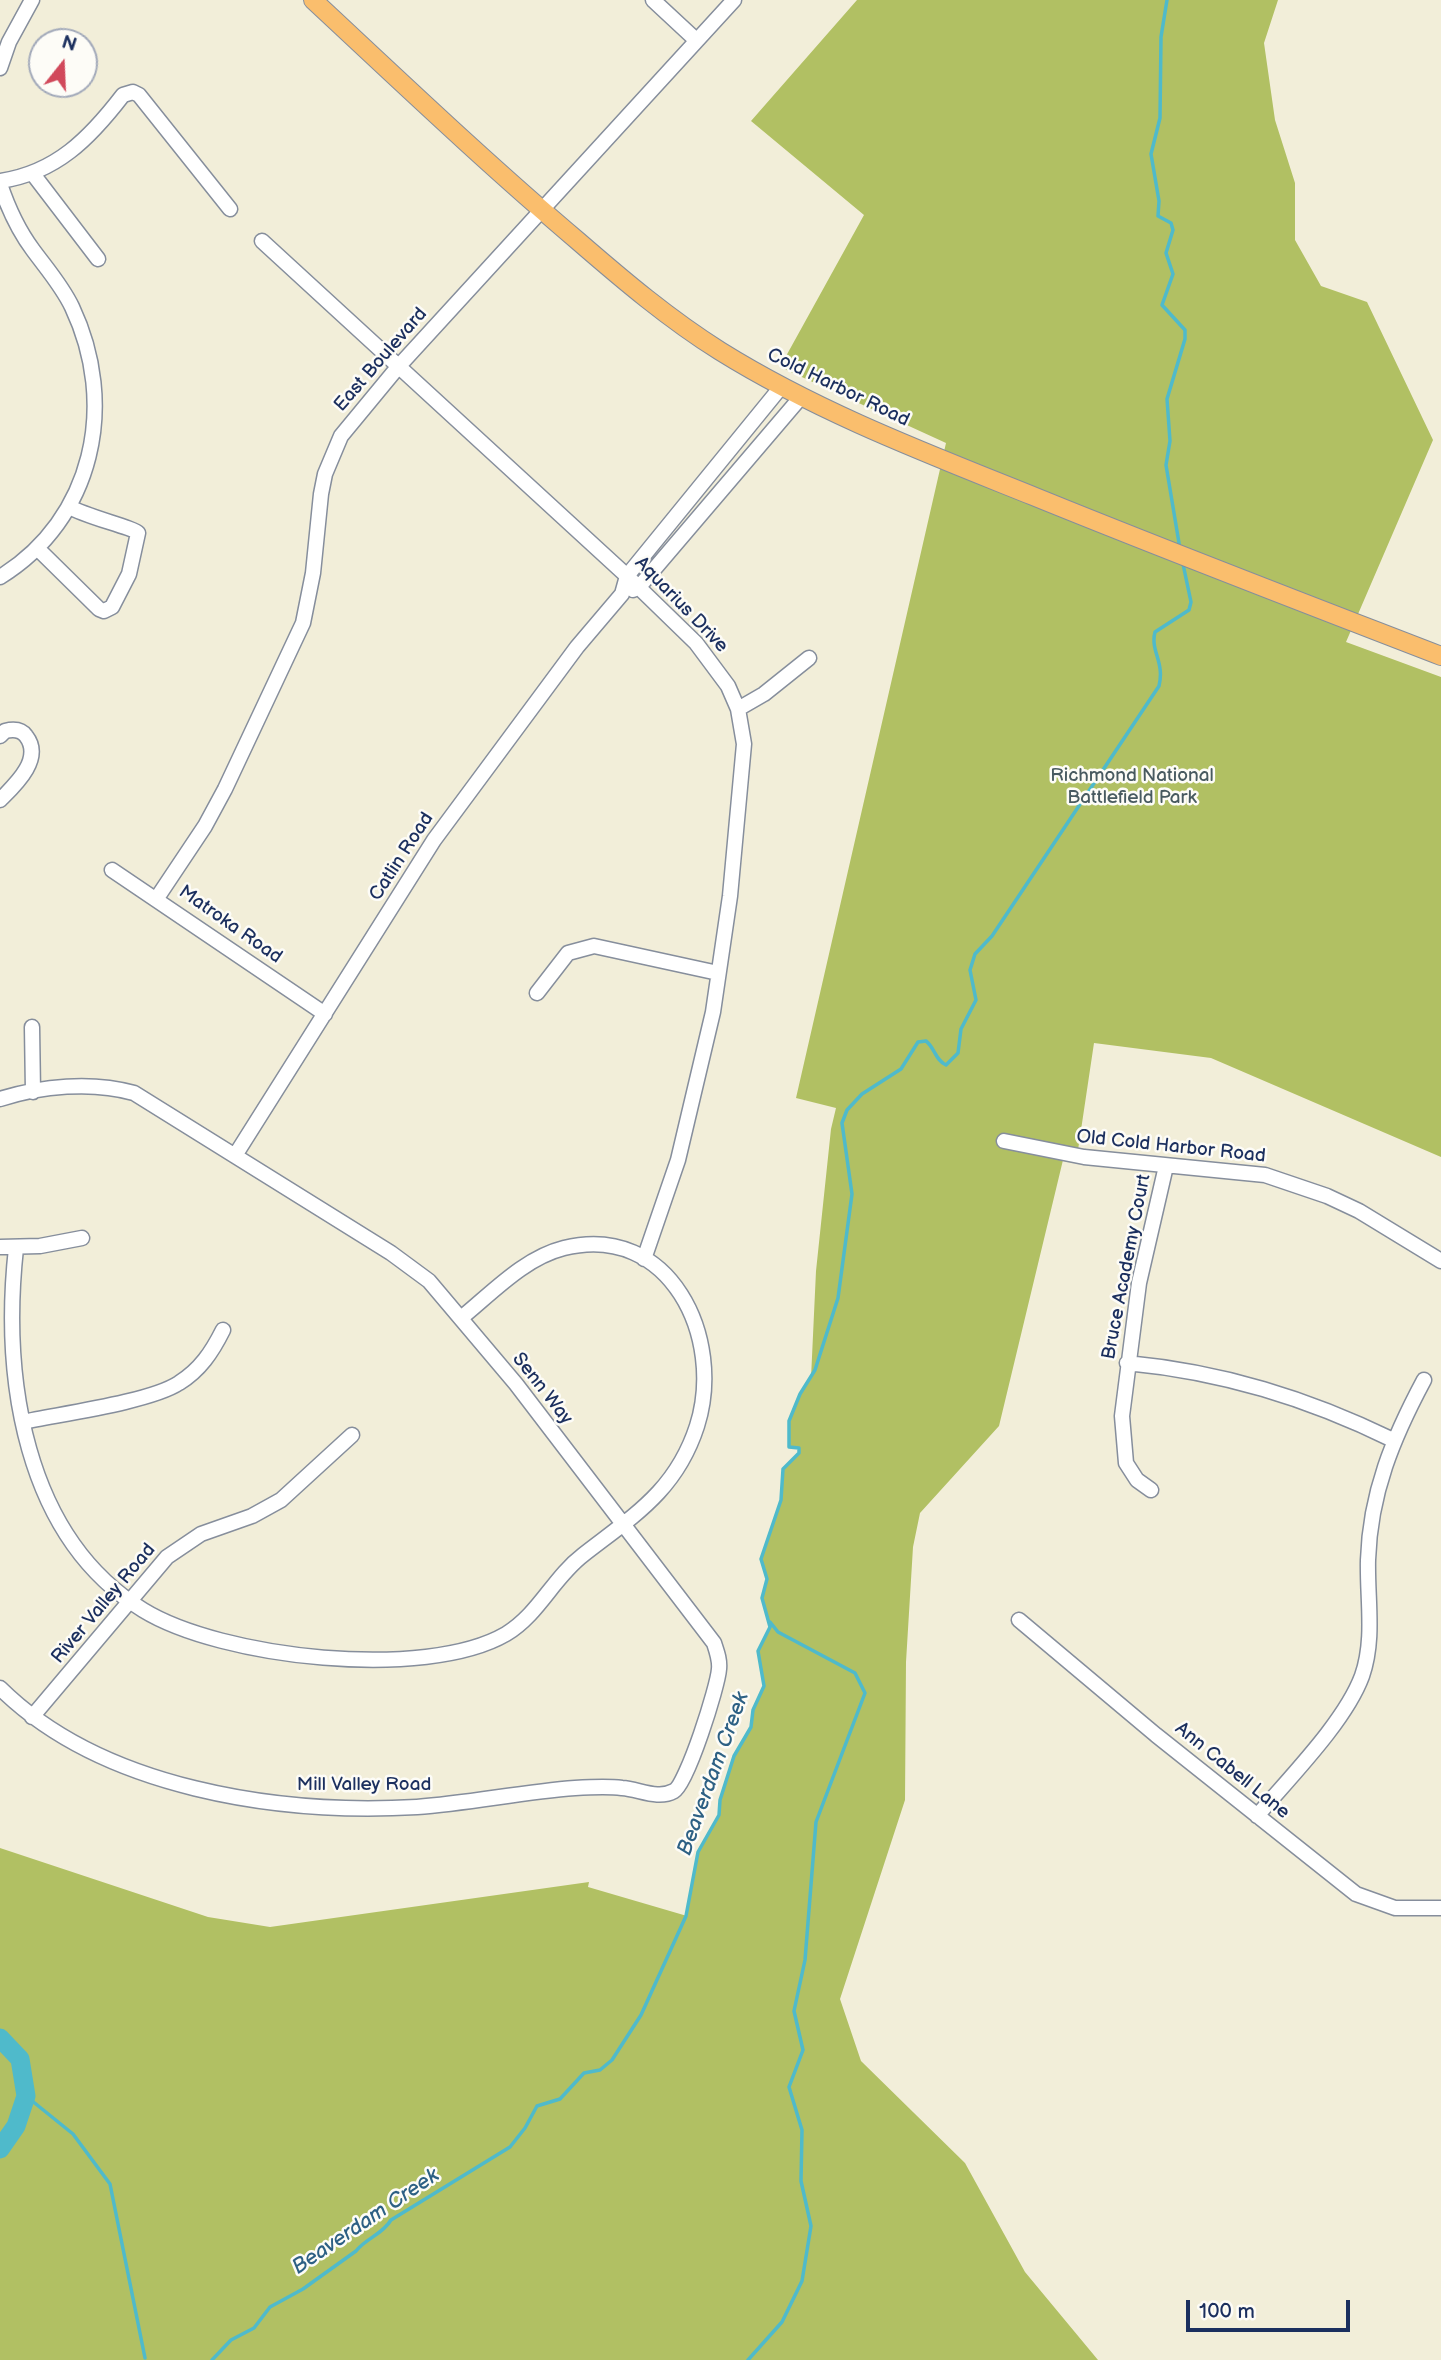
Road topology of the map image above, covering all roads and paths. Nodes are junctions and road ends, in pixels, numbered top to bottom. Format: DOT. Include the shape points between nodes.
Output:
graph roads {
  1 [pos="32,0"];
  2 [pos="313,0"];
  3 [pos="653,0"];
  4 [pos="734,0"];
  5 [pos="696,40"];
  6 [pos="0,68"];
  7 [pos="33,174"];
  8 [pos="0,182"];
  9 [pos="230,209"];
  10 [pos="540,210"];
  11 [pos="262,241"];
  12 [pos="98,259"];
  13 [pos="398,367"];
  14 [pos="781,387"];
  15 [pos="801,397"];
  16 [pos="70,507"];
  17 [pos="37,549"];
  18 [pos="627,576"];
  19 [pos="0,577"];
  20 [pos="639,587"];
  21 [pos="622,594"];
  22 [pos="1441,656"];
  23 [pos="809,658"];
  24 [pos="738,709"];
  25 [pos="0,736"];
  26 [pos="0,800"];
  27 [pos="112,870"];
  28 [pos="157,898"];
  29 [pos="718,973"];
  30 [pos="537,993"];
  31 [pos="325,1014"];
  32 [pos="32,1027"];
  33 [pos="33,1091"];
  34 [pos="0,1099"];
  35 [pos="1004,1141"];
  36 [pos="236,1154"];
  37 [pos="1166,1166"];
  38 [pos="82,1238"];
  39 [pos="0,1247"];
  40 [pos="16,1248"];
  41 [pos="643,1259"];
  42 [pos="1441,1261"];
  43 [pos="461,1318"];
  44 [pos="223,1330"];
  45 [pos="1127,1363"];
  46 [pos="1424,1380"];
  47 [pos="23,1422"];
  48 [pos="352,1435"];
  49 [pos="1393,1440"];
  50 [pos="1151,1490"];
  51 [pos="623,1525"];
  52 [pos="130,1601"];
  53 [pos="1018,1620"];
  54 [pos="0,1688"];
  55 [pos="32,1717"];
  56 [pos="704,1720"];
  57 [pos="1257,1816"];
  58 [pos="1441,1908"];
  1 -- 6 [label="street"];
  2 -- 10 [label="main road, Cold Harbor Road"];
  3 -- 5 [label="street"];
  4 -- 5 [label="street, East Boulevard"];
  5 -- 10 [label="street, East Boulevard"];
  7 -- 8 [label="street"];
  7 -- 9 [label="street" via="75,149 122,95 133,92"];
  7 -- 12 [label="street"];
  8 -- 16 [label="street" via="17,226 71,304 89,354 95,397 93,445"];
  10 -- 13 [label="street, East Boulevard"];
  10 -- 14 [label="main road, Cold Harbor Road" via="678,323"];
  11 -- 13 [label="street, Aquarius Drive"];
  13 -- 18 [label="street, Aquarius Drive"];
  13 -- 28 [label="street, East Boulevard" via="355,416 332,454 321,494 303,623 225,789"];
  14 -- 15 [label="main road, Cold Harbor Road"];
  14 -- 18 [label="street, Catlin Road"];
  15 -- 20 [label="street, Catlin Road"];
  15 -- 22 [label="main road, Cold Harbor Road" via="932,456"];
  16 -- 17 [label="street"];
  16 -- 17 [label="street" via="138,533 130,574 112,607 99,609"];
  17 -- 19 [label="street"];
  18 -- 20 [label="street, Aquarius Drive"];
  18 -- 21 [label="street, Catlin Road"];
  20 -- 21 [label="street, Catlin Road"];
  20 -- 24 [label="street, Aquarius Drive" via="713,664"];
  21 -- 31 [label="street, Catlin Road" via="469,790"];
  23 -- 24 [label="street"];
  24 -- 29 [label="street, Aquarius Drive" via="744,744"];
  25 -- 26 [label="street" via="19,730 26,735 31,752 27,769"];
  27 -- 28 [label="street, Matroka Road"];
  28 -- 31 [label="street, Matroka Road"];
  29 -- 30 [label="street" via="594,946 568,953"];
  29 -- 41 [label="street, Aquarius Drive" via="678,1160"];
  31 -- 36 [label="street, Catlin Road"];
  32 -- 33 [label="street"];
  33 -- 34 [label="street"];
  33 -- 36 [label="street" via="100,1086 134,1093"];
  35 -- 37 [label="street, Old Cold Harbor Road" via="1084,1157"];
  36 -- 43 [label="street, Senn Way" via="411,1266"];
  37 -- 42 [label="street, Old Cold Harbor Road" via="1245,1172 1296,1184 1359,1211"];
  37 -- 45 [label="street, Bruce Academy Court" via="1139,1283"];
  38 -- 40 [label="street"];
  39 -- 40 [label="street"];
  40 -- 47 [label="street" via="11,1321"];
  41 -- 43 [label="street" via="601,1246 581,1245 548,1253"];
  41 -- 51 [label="street" via="666,1274 685,1299 700,1338 704,1384 698,1421 681,1464 648,1506"];
  43 -- 51 [label="street, Senn Way"];
  44 -- 47 [label="street" via="204,1362 165,1391"];
  45 -- 49 [label="street" via="1192,1371 1264,1388"];
  45 -- 50 [label="street, Bruce Academy Court" via="1124,1457 1137,1480"];
  46 -- 49 [label="street"];
  47 -- 52 [label="street" via="42,1485 69,1537 93,1569"];
  48 -- 52 [label="street, River Valley Road" via="264,1511 220,1525 183,1544 152,1572"];
  49 -- 57 [label="street" via="1371,1523 1370,1641 1361,1677 1346,1707"];
  51 -- 52 [label="street" via="566,1569 540,1605 514,1629 483,1645 430,1655 329,1658 257,1648 183,1629"];
  51 -- 56 [label="street, Senn Way" via="717,1651 719,1672"];
  52 -- 55 [label="street, River Valley Road"];
  53 -- 57 [label="street, Ann Cabell Lane"];
  54 -- 55 [label="street, Mill Valley Road"];
  55 -- 56 [label="street, Mill Valley Road" via="94,1753 173,1781 266,1802 366,1808 602,1786 664,1795 686,1777"];
  57 -- 58 [label="street, Ann Cabell Lane" via="1356,1894 1395,1908"];
}
